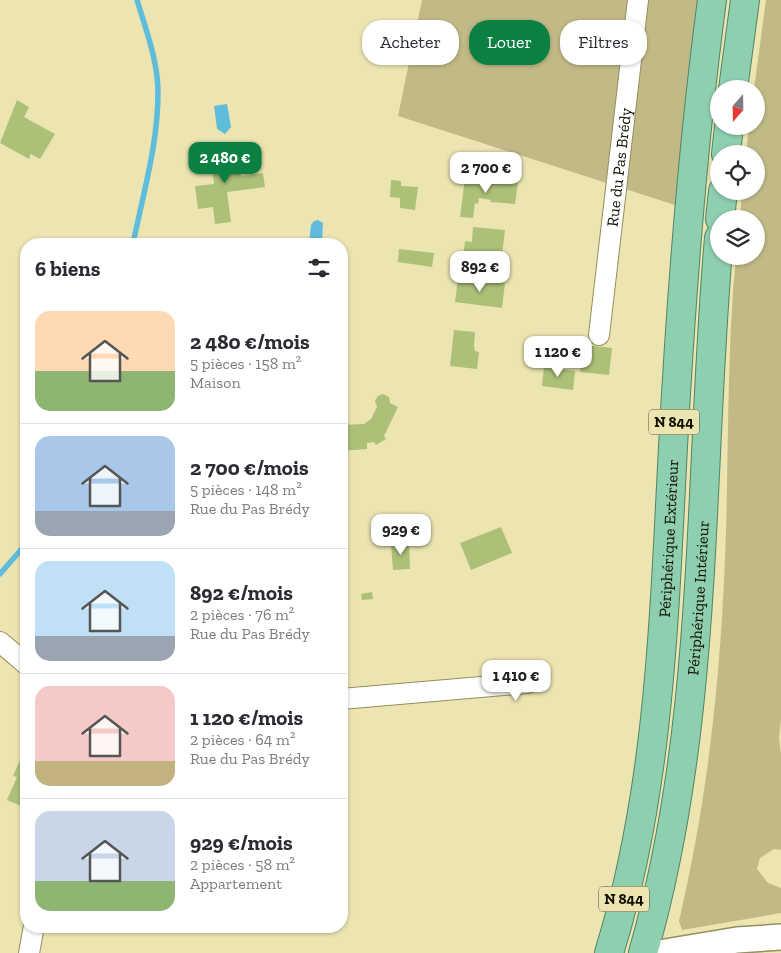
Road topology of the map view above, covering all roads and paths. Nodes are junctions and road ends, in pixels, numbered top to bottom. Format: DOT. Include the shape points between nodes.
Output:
graph roads {
  1 [pos="638,0"];
  2 [pos="712,0"];
  3 [pos="745,0"];
  4 [pos="735,80"];
  5 [pos="717,265"];
  6 [pos="599,335"];
  7 [pos="0,642"];
  8 [pos="20,659"];
  9 [pos="528,683"];
  10 [pos="348,698"];
  11 [pos="33,933"];
  12 [pos="781,937"];
  13 [pos="29,953"];
  14 [pos="608,953"];
  15 [pos="643,953"];
  16 [pos="659,953"];
  1 -- 6 [label="street, Rue du Pas Brédy"];
  2 -- 14 [label="highway, Périphérique Extérieur / N 844" via="684,248 652,751 624,901"];
  3 -- 4 [label="highway"];
  5 -- 15 [label="highway, Périphérique Intérieur / N 844" via="688,721 671,838"];
  7 -- 8 [label="street"];
  9 -- 10 [label="street"];
  11 -- 13 [label="street"];
  12 -- 16 [label="street" via="715,943"];
}
